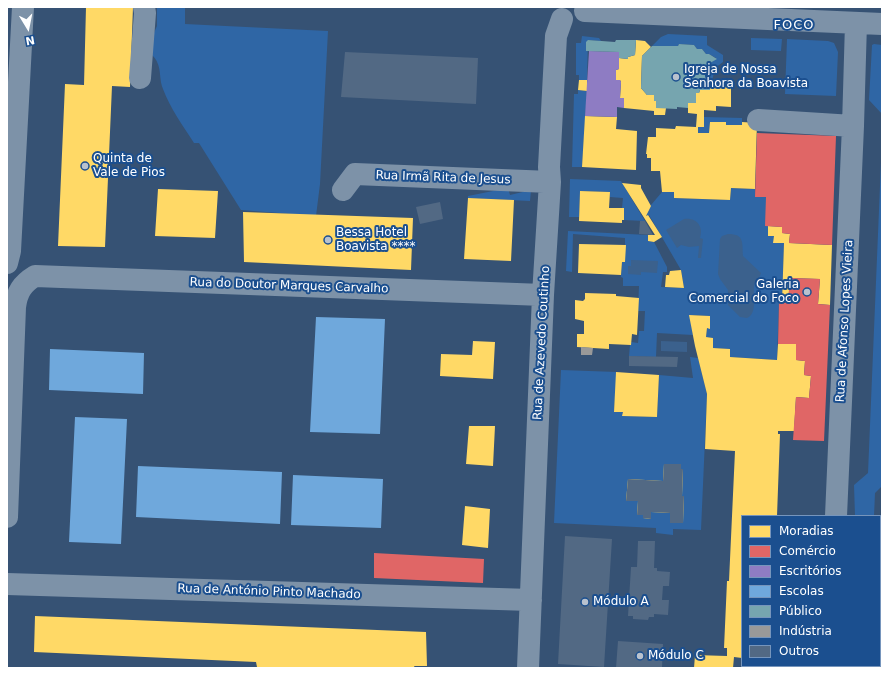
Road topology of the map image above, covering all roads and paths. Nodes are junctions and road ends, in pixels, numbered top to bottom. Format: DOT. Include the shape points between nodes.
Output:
graph roads {
  1 [pos="144,7"];
  2 [pos="23,8"];
  3 [pos="586,9"];
  4 [pos="702,11"];
  5 [pos="556,13"];
  6 [pos="816,14"];
  7 [pos="856,23"];
  8 [pos="882,24"];
  9 [pos="140,78"];
  10 [pos="758,120"];
  11 [pos="12,125"];
  12 [pos="853,126"];
  13 [pos="550,182"];
  14 [pos="343,190"];
  15 [pos="9,257"];
  16 [pos="35,276"];
  17 [pos="543,295"];
  18 [pos="836,515"];
  19 [pos="7,517"];
  20 [pos="7,584"];
  21 [pos="531,600"];
  22 [pos="528,668"];
  1 -- 9 [label="street"];
  2 -- 11 [label="street"];
  3 -- 4 [label="street"];
  3 -- 5 [label="street, Rua de Azevedo Coutinho" via="579,17 573,19"];
  4 -- 6 [label="street"];
  5 -- 13 [label="street, Rua de Azevedo Coutinho"];
  6 -- 7 [label="street"];
  7 -- 8 [label="street"];
  7 -- 12 [label="street, Rua de Afonso Lopes Vieira"];
  10 -- 12 [label="street"];
  11 -- 15 [label="street"];
  12 -- 18 [label="street, Rua de Afonso Lopes Vieira"];
  13 -- 14 [label="street, Rua Irmã Rita de Jesus" via="355,174"];
  13 -- 17 [label="street, Rua de Azevedo Coutinho"];
  15 -- 16 [label="street"];
  16 -- 17 [label="street, Rua do Doutor Marques Carvalho"];
  16 -- 19 [label="street" via="26,281 17,295"];
  17 -- 21 [label="street, Rua de Azevedo Coutinho"];
  20 -- 21 [label="street, Rua de António Pinto Machado"];
  21 -- 22 [label="street, Rua de Azevedo Coutinho"];
}
